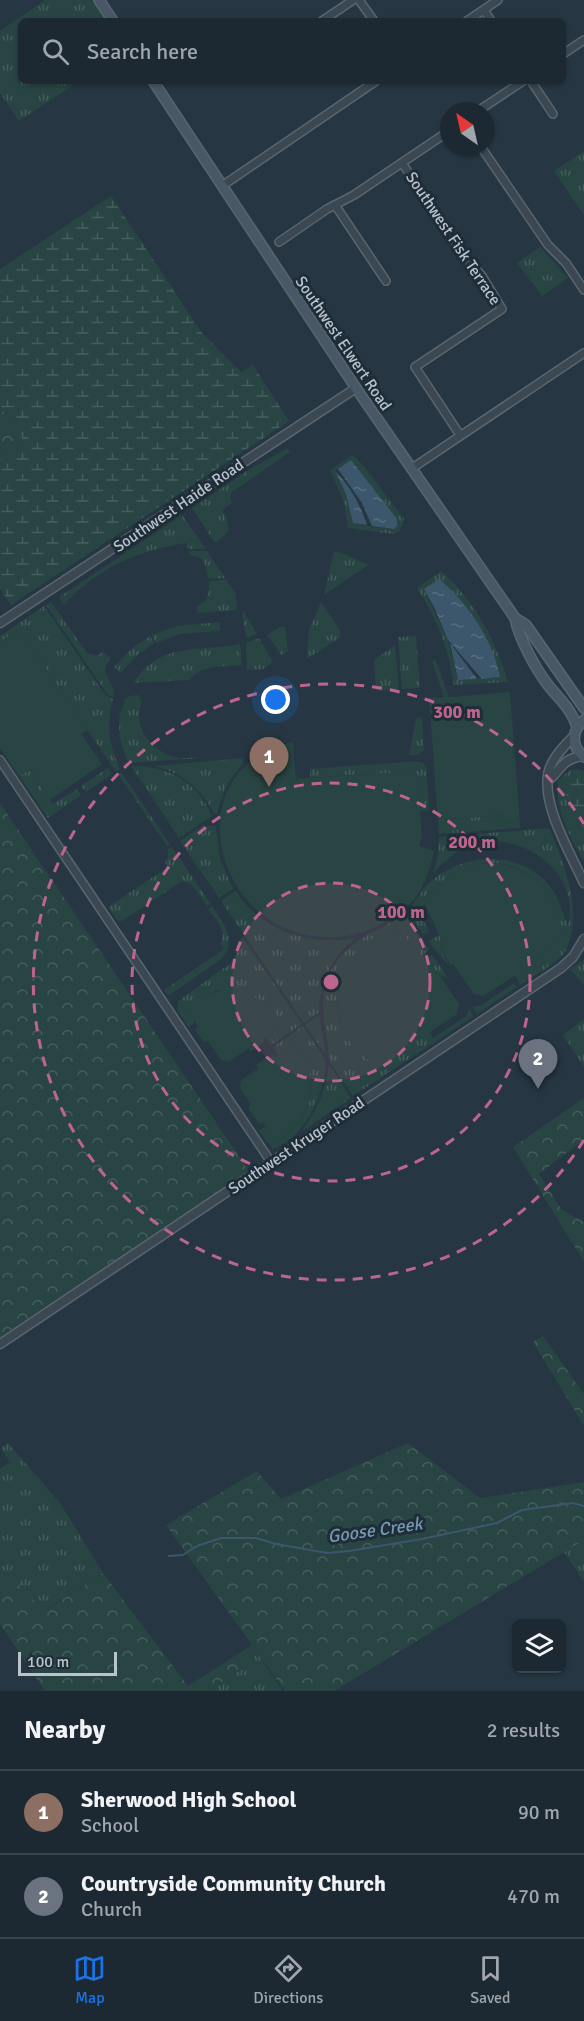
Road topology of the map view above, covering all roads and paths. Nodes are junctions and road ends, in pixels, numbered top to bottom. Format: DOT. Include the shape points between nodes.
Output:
graph roads {
  1 [pos="99,0"];
  2 [pos="353,0"];
  3 [pos="359,0"];
  4 [pos="498,0"];
  5 [pos="484,10"];
  6 [pos="111,18"];
  7 [pos="326,18"];
  8 [pos="372,18"];
  9 [pos="472,18"];
  10 [pos="489,18"];
  11 [pos="584,40"];
  12 [pos="566,52"];
  13 [pos="155,84"];
  14 [pos="372,84"];
  15 [pos="518,84"];
  16 [pos="533,84"];
  17 [pos="492,102"];
  18 [pos="554,114"];
  19 [pos="440,137"];
  20 [pos="487,156"];
  21 [pos="402,163"];
  22 [pos="222,186"];
  23 [pos="335,205"];
  24 [pos="279,242"];
  25 [pos="386,281"];
  26 [pos="584,290"];
  27 [pos="584,353"];
  28 [pos="356,388"];
  29 [pos="460,435"];
  30 [pos="411,469"];
  31 [pos="514,618"];
  32 [pos="0,623"];
  33 [pos="584,708"];
  34 [pos="578,727"];
  35 [pos="583,757"];
  36 [pos="0,760"];
  37 [pos="549,780"];
  38 [pos="584,884"];
  39 [pos="584,939"];
  40 [pos="272,1162"];
  41 [pos="0,1344"];
  1 -- 6 [label="main road"];
  2 -- 7 [label="street"];
  3 -- 8 [label="street"];
  4 -- 5 [label="street"];
  5 -- 9 [label="street"];
  5 -- 10 [label="street"];
  11 -- 12 [label="street"];
  13 -- 22 [label="main road, Southwest Elwert Road"];
  14 -- 22 [label="street"];
  15 -- 17 [label="street"];
  16 -- 18 [label="street"];
  19 -- 21 [label="street"];
  20 -- 26 [label="street"];
  21 -- 23 [label="street"];
  21 -- 29 [label="street, Southwest Fisk Terrace" via="502,309 416,367"];
  22 -- 28 [label="main road, Southwest Elwert Road"];
  23 -- 24 [label="street"];
  23 -- 25 [label="street"];
  27 -- 29 [label="street"];
  28 -- 30 [label="main road, Southwest Elwert Road"];
  28 -- 32 [label="street, Southwest Haide Road"];
  29 -- 30 [label="street"];
  30 -- 31 [label="main road, Southwest Elwert Road"];
  31 -- 33 [label="main road, Southwest Elwert Road" via="526,625"];
  31 -- 34 [label="main road, Southwest Elwert Road" via="546,683 573,713"];
  34 -- 35 [label="main road, Southwest Elwert Road" via="574,744"];
  34 -- 37 [label="street" via="551,765"];
  35 -- 37 [label="street" via="561,764"];
  36 -- 40 [label="street"];
  37 -- 38 [label="street" via="552,812"];
  39 -- 40 [label="street, Southwest Kruger Road" via="564,966"];
  40 -- 41 [label="street, Southwest Kruger Road"];
}
